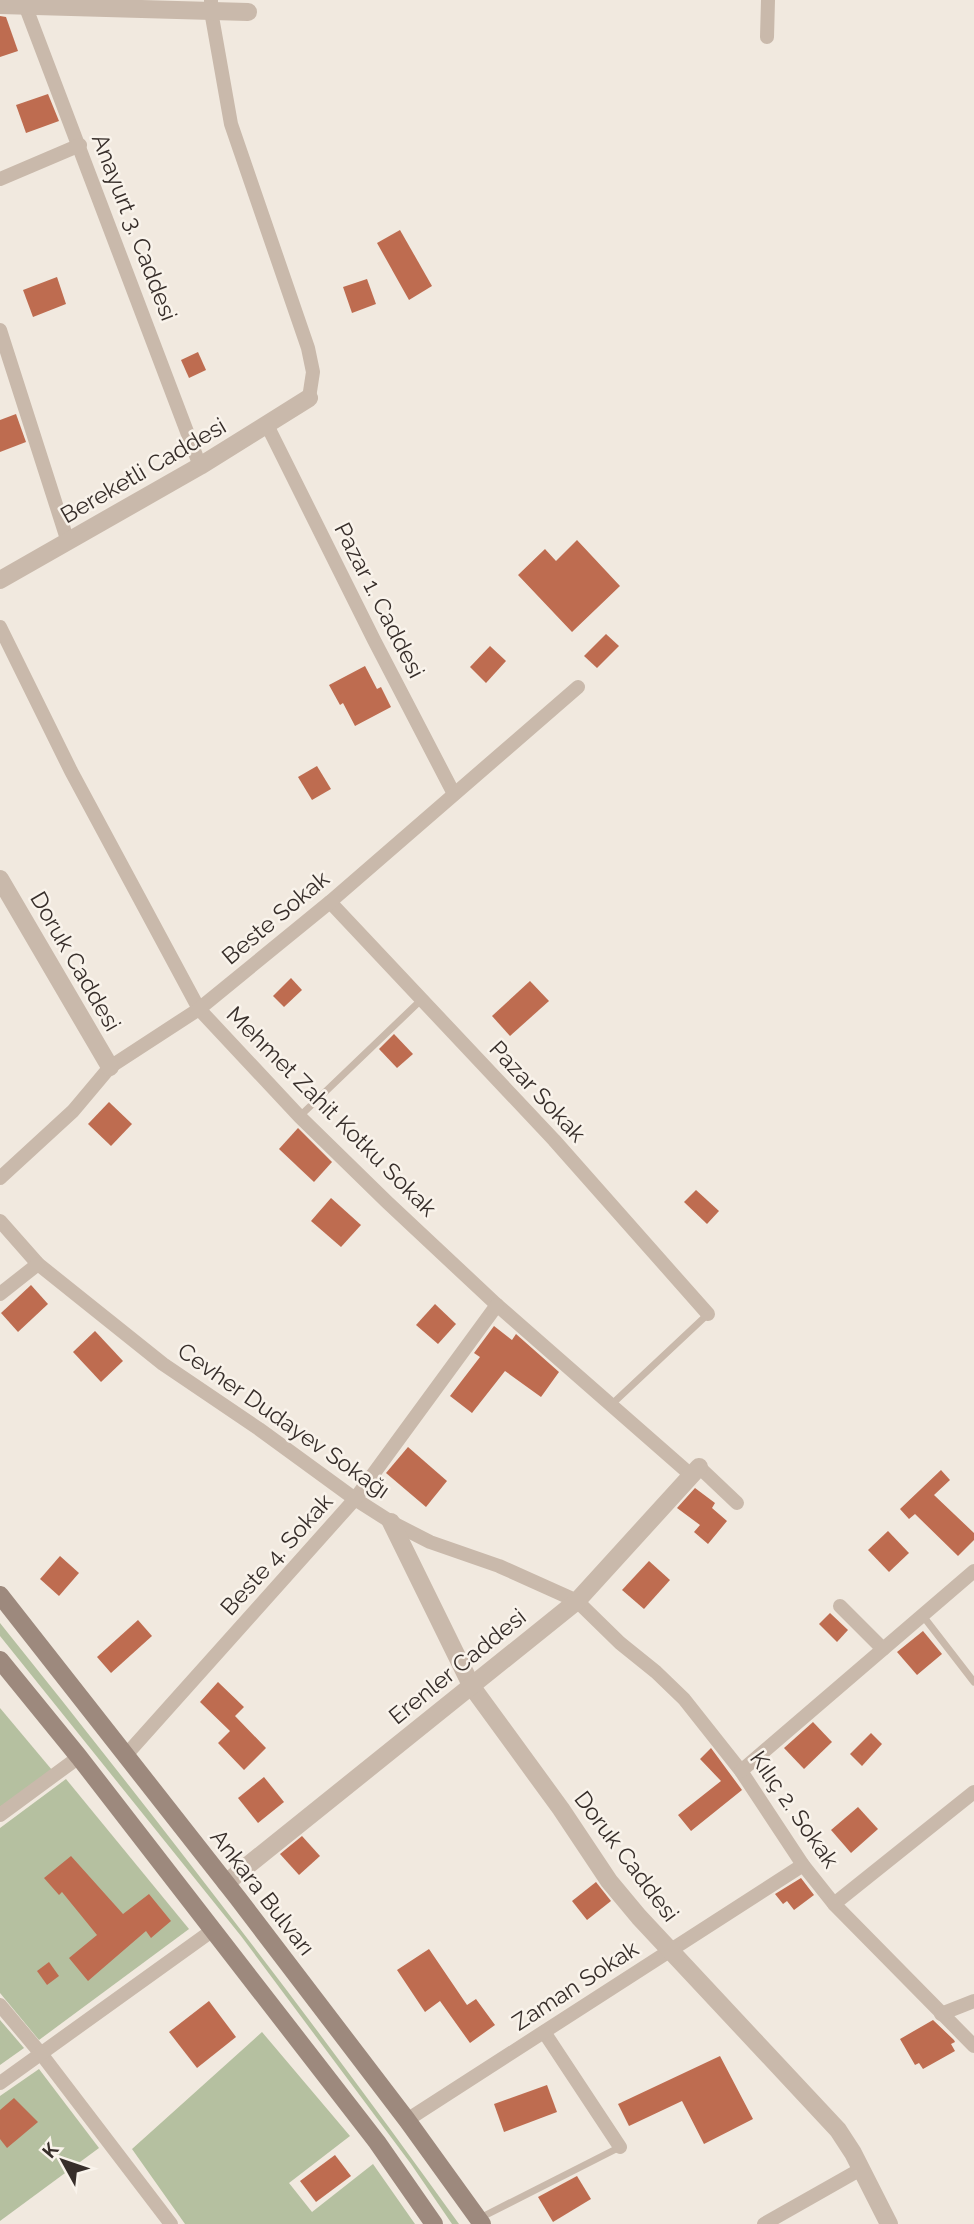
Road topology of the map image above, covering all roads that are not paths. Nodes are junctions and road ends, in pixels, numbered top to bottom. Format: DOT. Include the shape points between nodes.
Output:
graph roads {
  1 [pos="768,0"];
  2 [pos="58,4"];
  3 [pos="0,5"];
  4 [pos="25,5"];
  5 [pos="211,6"];
  6 [pos="248,12"];
  7 [pos="767,37"];
  8 [pos="80,145"];
  9 [pos="0,179"];
  10 [pos="0,330"];
  11 [pos="309,398"];
  12 [pos="267,425"];
  13 [pos="200,466"];
  14 [pos="68,542"];
  15 [pos="0,580"];
  16 [pos="0,627"];
  17 [pos="578,687"];
  18 [pos="454,794"];
  19 [pos="0,879"];
  20 [pos="330,902"];
  21 [pos="421,1000"];
  22 [pos="199,1009"];
  23 [pos="110,1068"];
  24 [pos="300,1117"];
  25 [pos="0,1178"];
  26 [pos="0,1221"];
  27 [pos="38,1264"];
  28 [pos="0,1294"];
  29 [pos="497,1305"];
  30 [pos="708,1314"];
  31 [pos="611,1405"];
  32 [pos="695,1471"];
  33 [pos="355,1499"];
  34 [pos="737,1503"];
  35 [pos="391,1522"];
  36 [pos="974,1571"];
  37 [pos="0,1595"];
  38 [pos="577,1601"];
  39 [pos="840,1606"];
  40 [pos="922,1615"];
  41 [pos="883,1649"];
  42 [pos="0,1660"];
  43 [pos="974,1682"];
  44 [pos="472,1687"];
  45 [pos="126,1755"];
  46 [pos="79,1757"];
  47 [pos="741,1771"];
  48 [pos="974,1792"];
  49 [pos="0,1815"];
  50 [pos="803,1865"];
  51 [pos="226,1883"];
  52 [pos="834,1904"];
  53 [pos="213,1930"];
  54 [pos="670,1951"];
  55 [pos="974,2001"];
  56 [pos="0,2005"];
  57 [pos="941,2014"];
  58 [pos="544,2032"];
  59 [pos="974,2046"];
  60 [pos="42,2055"];
  61 [pos="0,2083"];
  62 [pos="407,2120"];
  63 [pos="620,2147"];
  64 [pos="862,2169"];
  65 [pos="480,2221"];
  66 [pos="171,2224"];
  67 [pos="434,2224"];
  68 [pos="764,2224"];
  69 [pos="890,2224"];
  1 -- 7 [label="street"];
  2 -- 4 [label="street"];
  2 -- 5 [label="street"];
  3 -- 4 [label="street"];
  4 -- 8 [label="street, Anayurt 3. Caddesi"];
  5 -- 6 [label="street"];
  5 -- 11 [label="street" via="234,135 308,348 313,372"];
  8 -- 9 [label="street"];
  8 -- 13 [label="street, Anayurt 3. Caddesi"];
  10 -- 14 [label="street"];
  11 -- 12 [label="street, Bereketli Caddesi"];
  12 -- 13 [label="street, Bereketli Caddesi"];
  12 -- 18 [label="street, Pazar 1. Caddesi"];
  13 -- 14 [label="street, Bereketli Caddesi"];
  14 -- 15 [label="street, Bereketli Caddesi"];
  16 -- 22 [label="street, Mehmet Zahit Kotku Sokak" via="71,771"];
  17 -- 18 [label="street, Beste Sokak"];
  18 -- 20 [label="street, Beste Sokak"];
  19 -- 23 [label="street, Doruk Caddesi"];
  20 -- 21 [label="street, Pazar Sokak"];
  20 -- 22 [label="street, Beste Sokak"];
  21 -- 24 [label="lane"];
  21 -- 30 [label="street, Pazar Sokak" via="554,1140"];
  22 -- 23 [label="street, Beste Sokak"];
  22 -- 24 [label="street, Mehmet Zahit Kotku Sokak"];
  23 -- 25 [label="street, Beste Sokak" via="73,1111"];
  24 -- 29 [label="street, Mehmet Zahit Kotku Sokak"];
  26 -- 27 [label="street, Cevher Dudayev Sokağı"];
  27 -- 28 [label="street"];
  27 -- 33 [label="street, Cevher Dudayev Sokağı" via="163,1364"];
  29 -- 31 [label="street, Mehmet Zahit Kotku Sokak"];
  29 -- 33 [label="street, Beste 4. Sokak"];
  30 -- 31 [label="lane"];
  31 -- 32 [label="street, Mehmet Zahit Kotku Sokak"];
  32 -- 34 [label="street, Mehmet Zahit Kotku Sokak"];
  32 -- 38 [label="street, Erenler Caddesi"];
  33 -- 35 [label="street, Cevher Dudayev Sokağı"];
  33 -- 45 [label="street, Beste 4. Sokak"];
  35 -- 38 [label="street, Cevher Dudayev Sokağı"];
  35 -- 44 [label="street, Doruk Caddesi"];
  36 -- 40 [label="street"];
  37 -- 45 [label="main road, Ankara Bulvarı"];
  38 -- 44 [label="street, Erenler Caddesi"];
  38 -- 47 [label="street, Kılıç 2. Sokak" via="684,1699"];
  39 -- 41 [label="street"];
  40 -- 41 [label="street"];
  40 -- 43 [label="lane"];
  41 -- 47 [label="street"];
  42 -- 46 [label="main road"];
  44 -- 51 [label="street, Erenler Caddesi"];
  44 -- 54 [label="street, Doruk Caddesi" via="609,1881"];
  45 -- 51 [label="main road, Ankara Bulvarı"];
  46 -- 49 [label="street"];
  46 -- 53 [label="main road"];
  47 -- 50 [label="street, Kılıç 2. Sokak"];
  48 -- 52 [label="street"];
  50 -- 52 [label="street, Kılıç 2. Sokak"];
  50 -- 54 [label="street, Zaman Sokak"];
  51 -- 62 [label="main road, Ankara Bulvarı"];
  52 -- 57 [label="street, Kılıç 2. Sokak"];
  53 -- 60 [label="street"];
  53 -- 67 [label="main road" via="377,2142"];
  54 -- 58 [label="street, Zaman Sokak"];
  54 -- 64 [label="street, Doruk Caddesi" via="838,2130"];
  55 -- 57 [label="street"];
  56 -- 60 [label="street"];
  57 -- 59 [label="street, Kılıç 2. Sokak"];
  58 -- 62 [label="street, Zaman Sokak"];
  58 -- 63 [label="street"];
  60 -- 61 [label="street"];
  60 -- 66 [label="street"];
  62 -- 65 [label="main road, Ankara Bulvarı"];
  63 -- 65 [label="lane"];
  64 -- 68 [label="street"];
  64 -- 69 [label="street, Doruk Caddesi"];
}
